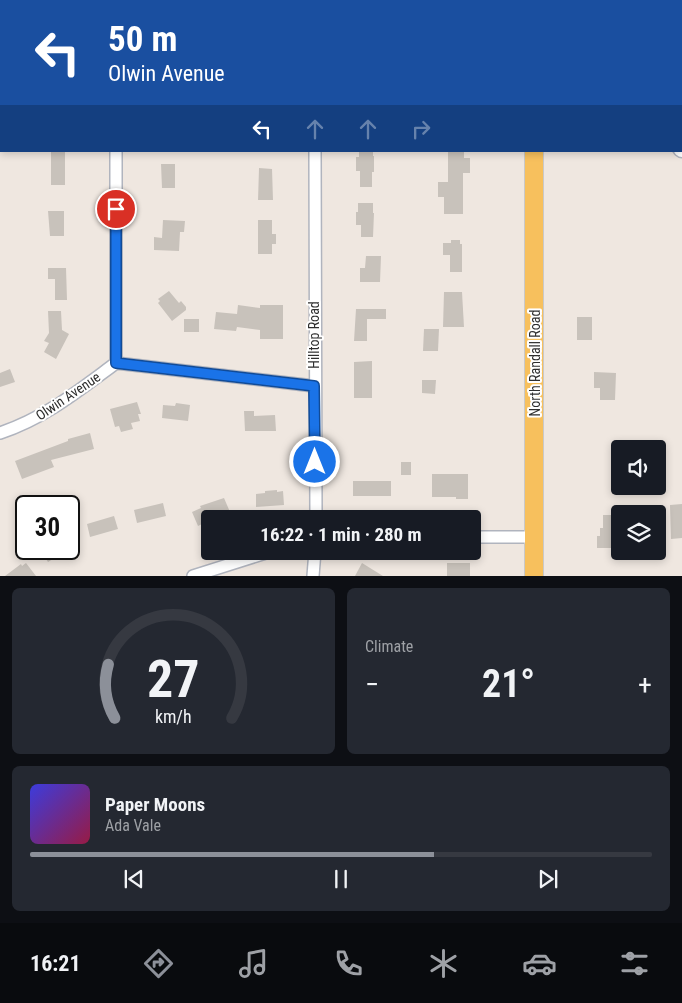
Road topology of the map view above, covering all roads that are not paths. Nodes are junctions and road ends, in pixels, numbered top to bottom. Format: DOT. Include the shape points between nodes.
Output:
graph roads {
  1 [pos="116,152"];
  2 [pos="315,152"];
  3 [pos="534,152"];
  4 [pos="116,363"];
  5 [pos="314,386"];
  6 [pos="0,433"];
  7 [pos="316,510"];
  8 [pos="481,537"];
  9 [pos="534,537"];
  10 [pos="244,560"];
  11 [pos="314,560"];
  12 [pos="193,576"];
  13 [pos="313,576"];
  14 [pos="534,576"];
  1 -- 4 [label="street"];
  2 -- 5 [label="street, Hilltop Road"];
  3 -- 9 [label="main road, North Randall Road"];
  4 -- 5 [label="street, Olwin Avenue"];
  4 -- 6 [label="street, Olwin Avenue" via="54,409"];
  5 -- 7 [label="street, Hilltop Road"];
  8 -- 9 [label="street"];
  9 -- 14 [label="main road, North Randall Road"];
  10 -- 12 [label="street"];
  11 -- 13 [label="street"];
}
